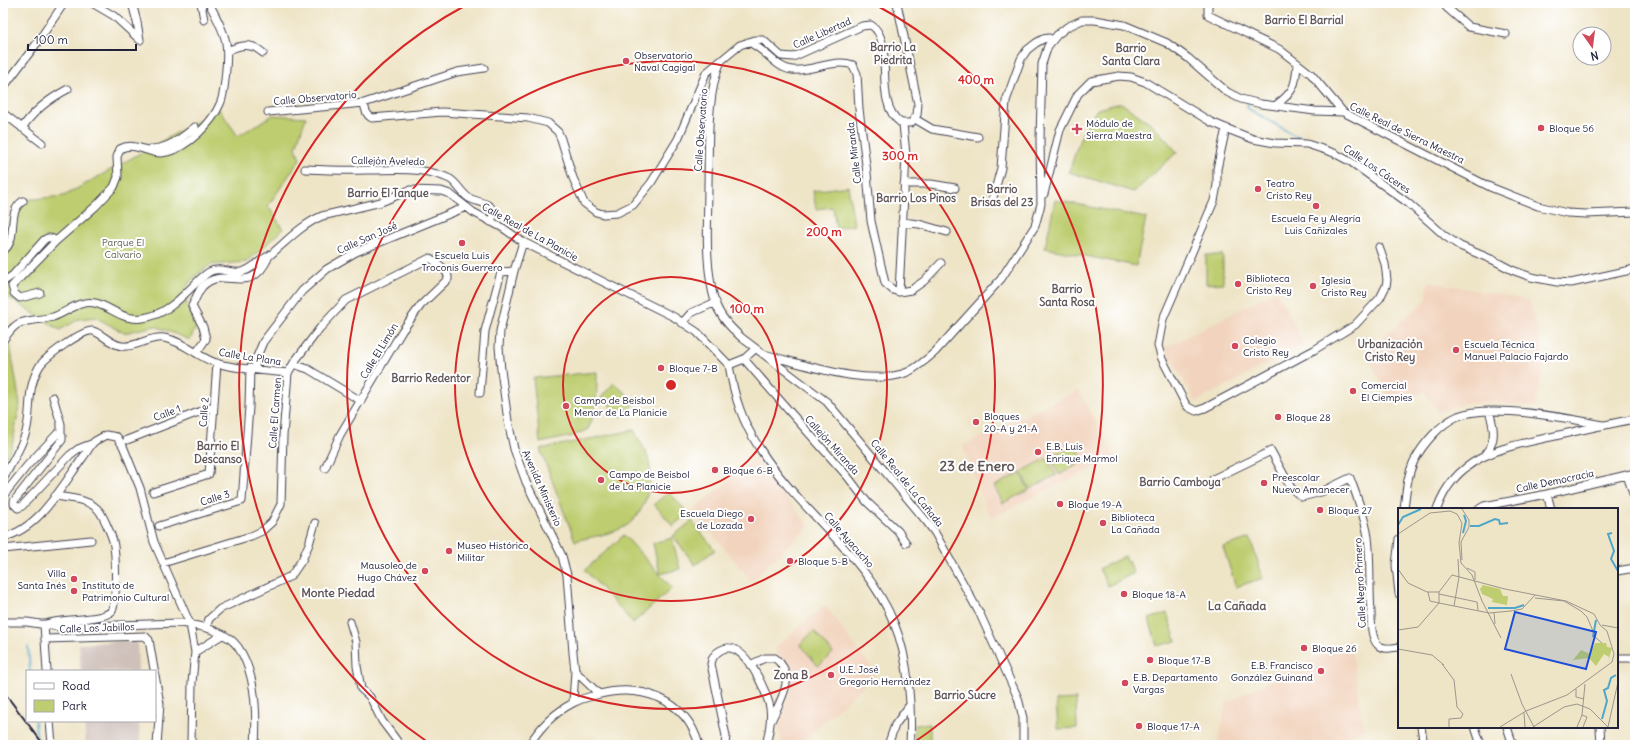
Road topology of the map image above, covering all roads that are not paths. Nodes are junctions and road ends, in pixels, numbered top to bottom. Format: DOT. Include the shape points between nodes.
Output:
graph roads {
  1 [pos="64,3"];
  2 [pos="92,3"];
  3 [pos="132,3"];
  4 [pos="201,3"];
  5 [pos="209,3"];
  6 [pos="897,3"];
  7 [pos="1208,3"];
  8 [pos="1444,3"];
  9 [pos="204,20"];
  10 [pos="1506,34"];
  11 [pos="1052,40"];
  12 [pos="748,42"];
  13 [pos="226,51"];
  14 [pos="263,53"];
  15 [pos="721,61"];
  16 [pos="1297,64"];
  17 [pos="484,68"];
  18 [pos="3,88"];
  19 [pos="68,89"];
  20 [pos="364,104"];
  21 [pos="1276,105"];
  22 [pos="268,112"];
  23 [pos="1343,112"];
  24 [pos="3,113"];
  25 [pos="915,119"];
  26 [pos="903,124"];
  27 [pos="196,127"];
  28 [pos="22,128"];
  29 [pos="1226,128"];
  30 [pos="978,137"];
  31 [pos="42,143"];
  32 [pos="146,149"];
  33 [pos="305,169"];
  34 [pos="904,184"];
  35 [pos="955,188"];
  36 [pos="23,201"];
  37 [pos="992,201"];
  38 [pos="1041,204"];
  39 [pos="466,207"];
  40 [pos="1635,212"];
  41 [pos="491,222"];
  42 [pos="902,222"];
  43 [pos="947,232"];
  44 [pos="56,241"];
  45 [pos="523,242"];
  46 [pos="1379,247"];
  47 [pos="3,251"];
  48 [pos="269,256"];
  49 [pos="430,258"];
  50 [pos="941,263"];
  51 [pos="1635,269"];
  52 [pos="514,270"];
  53 [pos="3,282"];
  54 [pos="899,292"];
  55 [pos="40,293"];
  56 [pos="716,302"];
  57 [pos="682,323"];
  58 [pos="3,340"];
  59 [pos="755,349"];
  60 [pos="196,353"];
  61 [pos="763,354"];
  62 [pos="744,359"];
  63 [pos="217,363"];
  64 [pos="293,364"];
  65 [pos="728,365"];
  66 [pos="253,369"];
  67 [pos="288,373"];
  68 [pos="480,393"];
  69 [pos="53,397"];
  70 [pos="361,401"];
  71 [pos="214,406"];
  72 [pos="1489,411"];
  73 [pos="1635,418"];
  74 [pos="1603,425"];
  75 [pos="61,435"];
  76 [pos="127,440"];
  77 [pos="91,444"];
  78 [pos="1482,457"];
  79 [pos="325,468"];
  80 [pos="1635,473"];
  81 [pos="1627,475"];
  82 [pos="3,479"];
  83 [pos="1214,479"];
  84 [pos="153,492"];
  85 [pos="1547,494"];
  86 [pos="3,496"];
  87 [pos="55,496"];
  88 [pos="1635,500"];
  89 [pos="1404,508"];
  90 [pos="1437,508"];
  91 [pos="1481,508"];
  92 [pos="1551,508"];
  93 [pos="314,523"];
  94 [pos="159,526"];
  95 [pos="3,536"];
  96 [pos="91,540"];
  97 [pos="906,544"];
  98 [pos="1398,547"];
  99 [pos="3,550"];
  100 [pos="163,563"];
  101 [pos="1635,568"];
  102 [pos="1618,571"];
  103 [pos="1398,589"];
  104 [pos="3,622"];
  105 [pos="350,622"];
  106 [pos="44,624"];
  107 [pos="190,624"];
  108 [pos="206,628"];
  109 [pos="222,635"];
  110 [pos="45,639"];
  111 [pos="1398,647"];
  112 [pos="195,652"];
  113 [pos="1618,658"];
  114 [pos="1635,658"];
  115 [pos="750,665"];
  116 [pos="47,670"];
  117 [pos="155,670"];
  118 [pos="575,671"];
  119 [pos="156,678"];
  120 [pos="599,694"];
  121 [pos="573,702"];
  122 [pos="909,706"];
  123 [pos="50,722"];
  124 [pos="770,724"];
  125 [pos="1421,728"];
  126 [pos="1475,728"];
  127 [pos="1507,728"];
  128 [pos="1600,728"];
  129 [pos="52,745"];
  130 [pos="157,745"];
  131 [pos="191,745"];
  132 [pos="255,745"];
  133 [pos="400,745"];
  134 [pos="529,745"];
  135 [pos="699,745"];
  136 [pos="724,745"];
  137 [pos="766,745"];
  138 [pos="888,745"];
  139 [pos="910,745"];
  140 [pos="1023,745"];
  141 [pos="1424,745"];
  142 [pos="1481,745"];
  143 [pos="1513,745"];
  144 [pos="1600,745"];
  1 -- 18 [label="street"];
  2 -- 3 [label="street" via="114,16 140,40"];
  4 -- 9 [label="street"];
  5 -- 13 [label="street" via="226,41"];
  6 -- 25 [label="street" via="918,104"];
  7 -- 16 [label="street" via="1208,15 1279,48"];
  8 -- 10 [label="street" via="1469,28"];
  11 -- 21 [label="street, Calle Real de Sierra Maestra" via="1067,27 1082,20 1093,19 1124,25 1167,44 1188,58 1227,92 1248,101"];
  11 -- 37 [label="street" via="1043,39 1036,43 1021,59 1006,101 1001,168"];
  11 -- 38 [label="street, Calle Real de Sierra Maestra" via="1041,70"];
  12 -- 15 [label="street" via="734,49"];
  12 -- 26 [label="street, Calle Libertad" via="763,40 781,56 793,57 862,26 871,25 877,30 882,45 889,109 896,120"];
  12 -- 54 [label="street, Calle Miranda" via="762,49 786,69 798,70 845,63 855,68 875,241 885,283"];
  13 -- 14 [label="street" via="248,45"];
  13 -- 32 [label="street" via="220,104 203,129 173,151 158,153"];
  15 -- 20 [label="street, Calle Observatorio" via="709,69 703,78 680,135 651,183 633,205 618,214 596,212 580,198 562,139 548,123 528,118 442,112 372,118 366,113"];
  15 -- 56 [label="street, Calle Observatorio" via="712,97 708,165 708,245 710,274"];
  16 -- 21 [label="street" via="1294,87 1290,94"];
  16 -- 23 [label="street" via="1311,74"];
  17 -- 20 [label="street, Calle Observatorio" via="457,72"];
  19 -- 28 [label="street" via="49,99 36,110"];
  20 -- 22 [label="street, Calle Observatorio"];
  21 -- 23 [label="street, Calle Real de Sierra Maestra"];
  23 -- 40 [label="street, Calle Real de Sierra Maestra" via="1490,187 1538,206 1567,213"];
  24 -- 28 [label="street"];
  25 -- 26 [label="street" via="911,123"];
  25 -- 30 [label="street" via="932,129"];
  26 -- 34 [label="street" via="906,154"];
  27 -- 32 [label="street" via="166,146"];
  28 -- 31 [label="street"];
  29 -- 38 [label="street, Calle Los Cáceres" via="1211,122 1145,82 1131,77 1119,76 1091,81 1078,94 1064,121"];
  29 -- 46 [label="street" via="1217,169 1214,201 1163,319 1158,346 1171,378 1188,407 1196,411 1205,408 1314,350 1355,325 1380,298 1386,286 1385,264"];
  29 -- 51 [label="street, Calle Los Cáceres" via="1253,139 1307,144 1334,153 1408,202 1445,236 1460,246 1518,272 1571,283"];
  32 -- 44 [label="street" via="131,146 120,149 117,157 118,177 114,187"];
  33 -- 41 [label="street, Callejón Aveledo" via="406,169 433,173 452,180 467,196 491,207 494,214"];
  34 -- 35 [label="street" via="931,184"];
  34 -- 42 [label="street"];
  36 -- 47 [label="street" via="15,208 12,238"];
  38 -- 61 [label="street, Calle Real de Sierra Maestra" via="1035,226 1001,279 935,352 915,369 891,377 859,377"];
  39 -- 41 [label="street, Calle Real de La Planicie"];
  39 -- 48 [label="street, Calle Real de La Planicie" via="445,192 410,190 382,202 316,218"];
  39 -- 66 [label="street, Calle San José" via="356,252 326,269 302,291 263,342"];
  41 -- 45 [label="street, Calle Real de La Planicie"];
  42 -- 43 [label="street"];
  42 -- 54 [label="street"];
  44 -- 53 [label="street" via="51,238 44,240 13,275"];
  44 -- 55 [label="street" via="12,286 14,293 20,298"];
  45 -- 52 [label="street, Avenida Ministerio"];
  45 -- 57 [label="street, Calle Real de La Planicie"];
  48 -- 58 [label="street, Calle Real de La Planicie" via="245,272 219,269 209,272 174,305 151,317 128,318 100,304 88,302 52,317 20,323 10,330"];
  48 -- 60 [label="street, Calle Real de La Planicie" via="261,270 250,279 221,277 202,287 192,306 206,339"];
  49 -- 64 [label="street, Calle El Carmen" via="346,300 320,328"];
  49 -- 70 [label="street, Calle El Limón" via="445,270 449,278 410,318"];
  50 -- 54 [label="street" via="918,287"];
  52 -- 68 [label="street" via="502,272 494,296 485,331"];
  52 -- 118 [label="street, Avenida Ministerio" via="499,340 507,414 511,440 520,467 565,566"];
  56 -- 57 [label="street" via="691,313"];
  56 -- 59 [label="street, Calle Real de La Cañada" via="719,312 732,329"];
  57 -- 65 [label="street, Calle Real de La Planicie" via="705,340"];
  59 -- 61 [label="street, Calle Real de La Cañada"];
  59 -- 62 [label="street"];
  60 -- 63 [label="street, Calle La Plana"];
  60 -- 82 [label="street, Calle La Plana" via="163,338 123,346 96,332 87,331 52,353 39,366 30,391 25,434"];
  61 -- 140 [label="street, Calle Real de La Cañada" via="827,402 935,533 980,614 1018,698 1023,718"];
  62 -- 65 [label="street"];
  62 -- 97 [label="street, Callejón Miranda" via="867,502 898,531"];
  63 -- 66 [label="street, Calle La Plana"];
  63 -- 71 [label="street, Calle 2"];
  64 -- 67 [label="street, Calle El Carmen"];
  64 -- 70 [label="street" via="308,369"];
  65 -- 122 [label="street, Calle Ayacucho" via="736,401 759,448 786,484 862,569 890,614 897,629 908,679"];
  66 -- 67 [label="street, Calle La Plana"];
  66 -- 94 [label="street, Calle 3" via="242,500"];
  67 -- 100 [label="street, Calle El Carmen" via="281,504 276,516 267,527 251,536"];
  69 -- 75 [label="street" via="61,424"];
  70 -- 79 [label="street, Calle El Limón" via="340,435"];
  71 -- 76 [label="street, Calle 1"];
  71 -- 84 [label="street, Calle 2" via="209,474"];
  72 -- 74 [label="street" via="1526,413"];
  72 -- 78 [label="street" via="1494,433 1490,449"];
  72 -- 89 [label="street" via="1459,416 1432,436 1411,470"];
  73 -- 74 [label="street"];
  74 -- 78 [label="street" via="1505,447"];
  75 -- 77 [label="street" via="61,442 14,501 18,508 70,455"];
  75 -- 86 [label="street" via="55,436"];
  77 -- 87 [label="street"];
  77 -- 100 [label="street" via="98,438 110,435 117,437 124,446 140,488 151,535"];
  78 -- 90 [label="street" via="1454,479"];
  80 -- 81 [label="street, Calle Democracia"];
  81 -- 85 [label="street, Calle Democracia"];
  81 -- 88 [label="street"];
  83 -- 111 [label="street, Calle Negro Primero" via="1271,451 1291,488 1302,497 1322,492 1350,478 1368,536 1373,634 1381,647"];
  85 -- 91 [label="street, Calle Democracia"];
  85 -- 92 [label="street"];
  87 -- 95 [label="street" via="32,522 16,532"];
  87 -- 106 [label="street" via="90,504 100,512 113,540 115,596 112,611 103,617 56,620"];
  93 -- 108 [label="street" via="307,549 291,576 220,609 209,619"];
  96 -- 99 [label="street"];
  98 -- 103 [label="street"];
  100 -- 107 [label="street"];
  101 -- 102 [label="street"];
  104 -- 106 [label="street"];
  105 -- 133 [label="street" via="356,642 361,688 370,697 382,721"];
  106 -- 107 [label="street" via="60,627"];
  106 -- 110 [label="street, Calle Los Jabillos"];
  107 -- 108 [label="street"];
  107 -- 112 [label="street"];
  108 -- 109 [label="street"];
  109 -- 112 [label="street"];
  109 -- 132 [label="street" via="237,646 251,677 256,713"];
  110 -- 116 [label="street, Calle Los Jabillos"];
  110 -- 117 [label="street, Calle Los Jabillos" via="145,636 150,640"];
  112 -- 131 [label="street"];
  113 -- 114 [label="street"];
  115 -- 124 [label="street" via="762,684 768,702"];
  115 -- 124 [label="street" via="765,658 775,658 785,670 787,686"];
  115 -- 136 [label="street" via="742,654 731,648 724,648 712,659 726,736"];
  118 -- 120 [label="street"];
  118 -- 121 [label="street, Avenida Ministerio"];
  119 -- 130 [label="street, Calle Los Jabillos" via="160,704"];
  120 -- 121 [label="street"];
  120 -- 135 [label="street" via="612,691 641,692 662,699 682,713 694,730"];
  121 -- 134 [label="street" via="549,719"];
  122 -- 138 [label="street" via="896,725"];
  122 -- 139 [label="street, Calle Ayacucho"];
  123 -- 129 [label="street"];
  124 -- 137 [label="street"];
  125 -- 141 [label="street"];
  126 -- 142 [label="street"];
  127 -- 143 [label="street"];
  128 -- 144 [label="street"];
}
